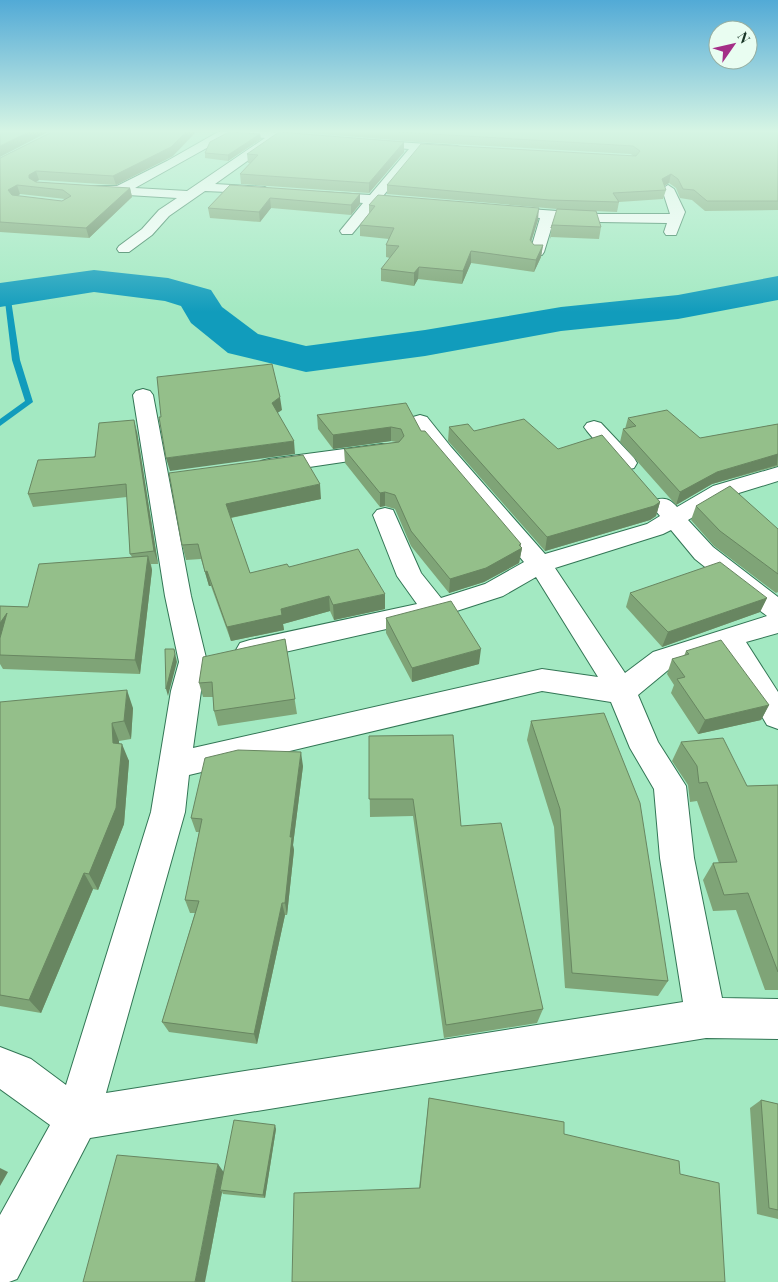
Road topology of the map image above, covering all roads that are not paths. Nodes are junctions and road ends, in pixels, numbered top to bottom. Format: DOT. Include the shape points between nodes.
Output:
graph roads {
  1 [pos="195,192"];
  2 [pos="268,192"];
  3 [pos="283,192"];
  4 [pos="379,192"];
  5 [pos="669,192"];
  6 [pos="310,194"];
  7 [pos="374,200"];
  8 [pos="429,205"];
  9 [pos="149,211"];
  10 [pos="492,211"];
  11 [pos="164,213"];
  12 [pos="548,215"];
  13 [pos="675,218"];
  14 [pos="347,231"];
  15 [pos="671,232"];
  16 [pos="124,249"];
  17 [pos="537,252"];
  18 [pos="143,395"];
  19 [pos="420,420"];
  20 [pos="594,427"];
  21 [pos="391,449"];
  22 [pos="246,469"];
  23 [pos="778,474"];
  24 [pos="386,515"];
  25 [pos="674,518"];
  26 [pos="540,564"];
  27 [pos="435,609"];
  28 [pos="778,611"];
  29 [pos="778,623"];
  30 [pos="729,636"];
  31 [pos="212,658"];
  32 [pos="622,692"];
  33 [pos="778,717"];
  34 [pos="176,765"];
  35 [pos="706,1018"];
  36 [pos="778,1019"];
  37 [pos="0,1068"];
  38 [pos="77,1119"];
  39 [pos="0,1262"];
  1 -- 11 [label="street"];
  2 -- 3 [label="street"];
  4 -- 7 [label="street"];
  5 -- 13 [label="street" via="678,212"];
  6 -- 7 [label="street"];
  7 -- 8 [label="street"];
  7 -- 14 [label="street"];
  9 -- 11 [label="street"];
  10 -- 12 [label="street"];
  11 -- 16 [label="street" via="147,232"];
  12 -- 13 [label="street"];
  12 -- 17 [label="street"];
  13 -- 15 [label="street"];
  18 -- 31 [label="street" via="168,480 178,596"];
  19 -- 26 [label="street"];
  20 -- 25 [label="street"];
  21 -- 22 [label="street"];
  23 -- 25 [label="street" via="721,491"];
  24 -- 27 [label="street" via="410,576"];
  25 -- 26 [label="street" via="655,529"];
  25 -- 28 [label="street" via="704,553"];
  26 -- 27 [label="street" via="494,590"];
  26 -- 32 [label="street"];
  27 -- 31 [label="street"];
  29 -- 30 [label="street"];
  30 -- 32 [label="street" via="662,659"];
  30 -- 33 [label="street"];
  31 -- 34 [label="street" via="186,691"];
  32 -- 34 [label="street" via="542,680"];
  32 -- 35 [label="street" via="645,748 670,786 677,858"];
  34 -- 38 [label="street" via="168,812"];
  35 -- 36 [label="street"];
  35 -- 38 [label="street"];
  37 -- 38 [label="street" via="16,1074"];
  38 -- 39 [label="street"];
}
